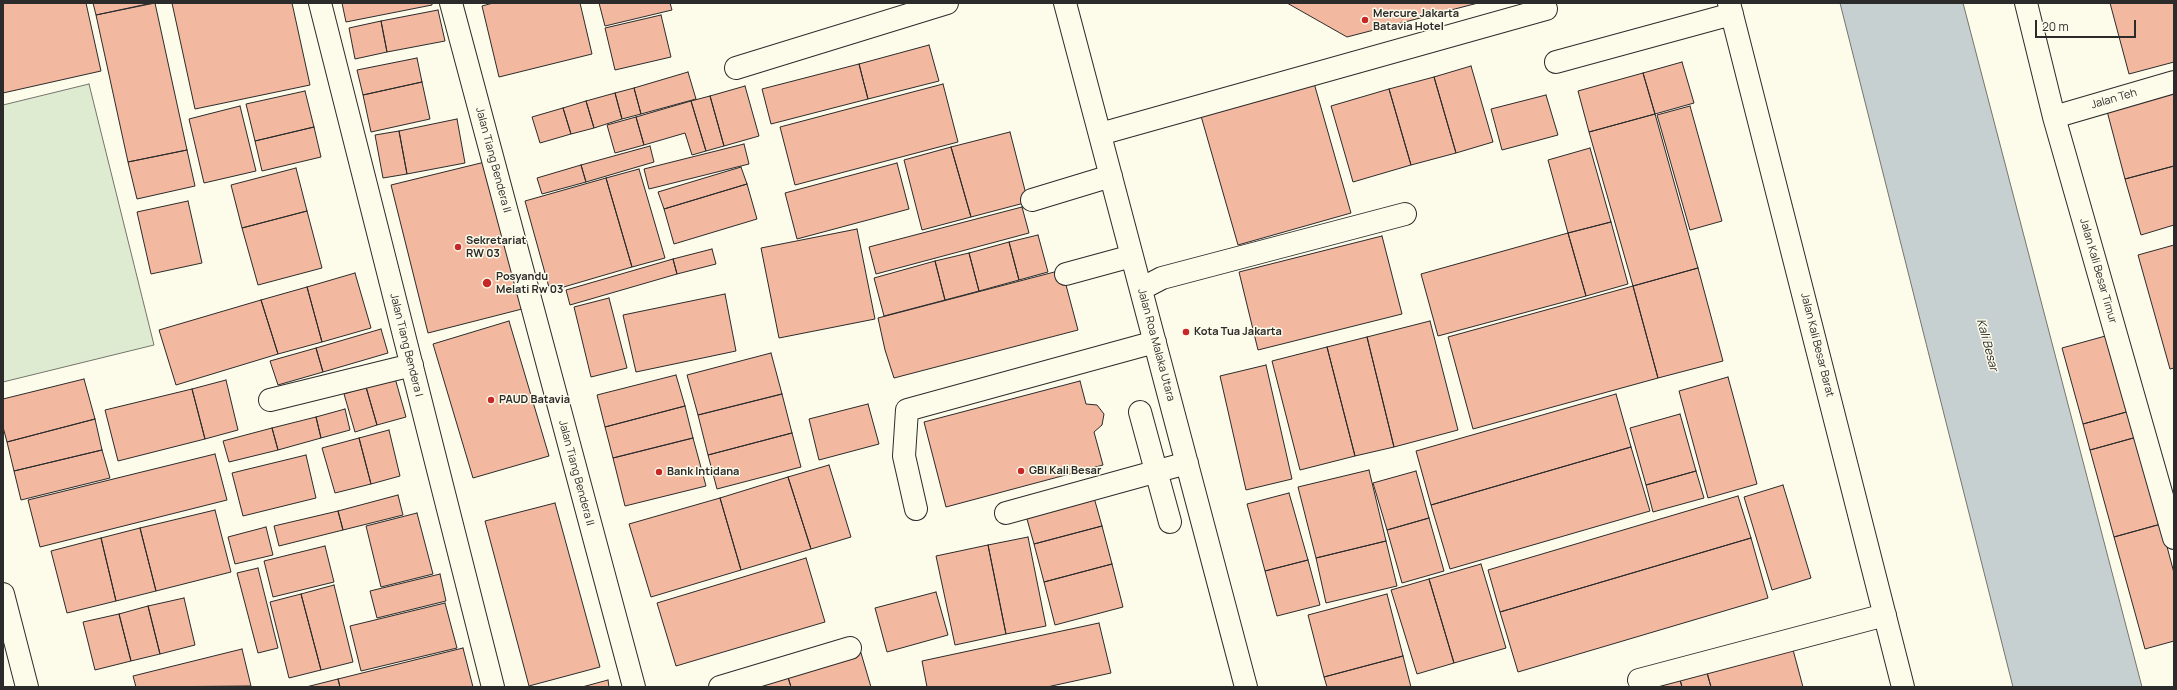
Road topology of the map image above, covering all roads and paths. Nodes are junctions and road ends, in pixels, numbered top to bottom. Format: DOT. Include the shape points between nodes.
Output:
graph roads {
  1 [pos="320,3"];
  2 [pos="451,3"];
  3 [pos="947,3"];
  4 [pos="1066,3"];
  5 [pos="2026,3"];
  6 [pos="1546,8"];
  7 [pos="1731,9"];
  8 [pos="1556,62"];
  9 [pos="736,68"];
  10 [pos="2174,82"];
  11 [pos="2054,116"];
  12 [pos="1100,134"];
  13 [pos="1111,176"];
  14 [pos="1032,200"];
  15 [pos="1405,214"];
  16 [pos="1132,256"];
  17 [pos="1066,274"];
  18 [pos="1141,289"];
  19 [pos="1155,342"];
  20 [pos="412,365"];
  21 [pos="270,400"];
  22 [pos="1140,412"];
  23 [pos="1187,464"];
  24 [pos="1156,472"];
  25 [pos="916,509"];
  26 [pos="1006,513"];
  27 [pos="1170,522"];
  28 [pos="2174,538"];
  29 [pos="3,594"];
  30 [pos="1885,615"];
  31 [pos="850,648"];
  32 [pos="1639,680"];
  33 [pos="27,687"];
  34 [pos="493,687"];
  35 [pos="634,687"];
  36 [pos="720,687"];
  37 [pos="1246,687"];
  38 [pos="1903,687"];
  1 -- 20 [label="street, Jalan Tiang Bendera I"];
  2 -- 35 [label="street, Jalan Tiang Bendera II"];
  3 -- 9 [label="street"];
  4 -- 12 [label="street, Jalan Roa Malaka Utara"];
  5 -- 11 [label="street, Jalan Kali Besar Timur"];
  6 -- 12 [label="street"];
  7 -- 8 [label="street"];
  7 -- 30 [label="street, Jalan Kali Besar Barat"];
  10 -- 11 [label="street, Jalan Teh"];
  11 -- 28 [label="street, Jalan Kali Besar Timur"];
  12 -- 13 [label="street, Jalan Roa Malaka Utara"];
  13 -- 14 [label="street"];
  13 -- 16 [label="street, Jalan Roa Malaka Utara"];
  15 -- 18 [label="street" via="1162,278"];
  16 -- 17 [label="street"];
  16 -- 18 [label="street, Jalan Roa Malaka Utara"];
  18 -- 19 [label="street, Jalan Roa Malaka Utara"];
  19 -- 23 [label="street, Jalan Roa Malaka Utara"];
  19 -- 25 [label="street" via="907,410 904,456"];
  20 -- 21 [label="street"];
  20 -- 34 [label="street, Jalan Tiang Bendera I"];
  22 -- 24 [label="street"];
  23 -- 24 [label="street"];
  23 -- 37 [label="street, Jalan Roa Malaka Utara"];
  24 -- 26 [label="street"];
  24 -- 27 [label="street"];
  29 -- 33 [label="street"];
  30 -- 32 [label="street"];
  30 -- 38 [label="street, Jalan Kali Besar Barat"];
  31 -- 36 [label="street"];
}
